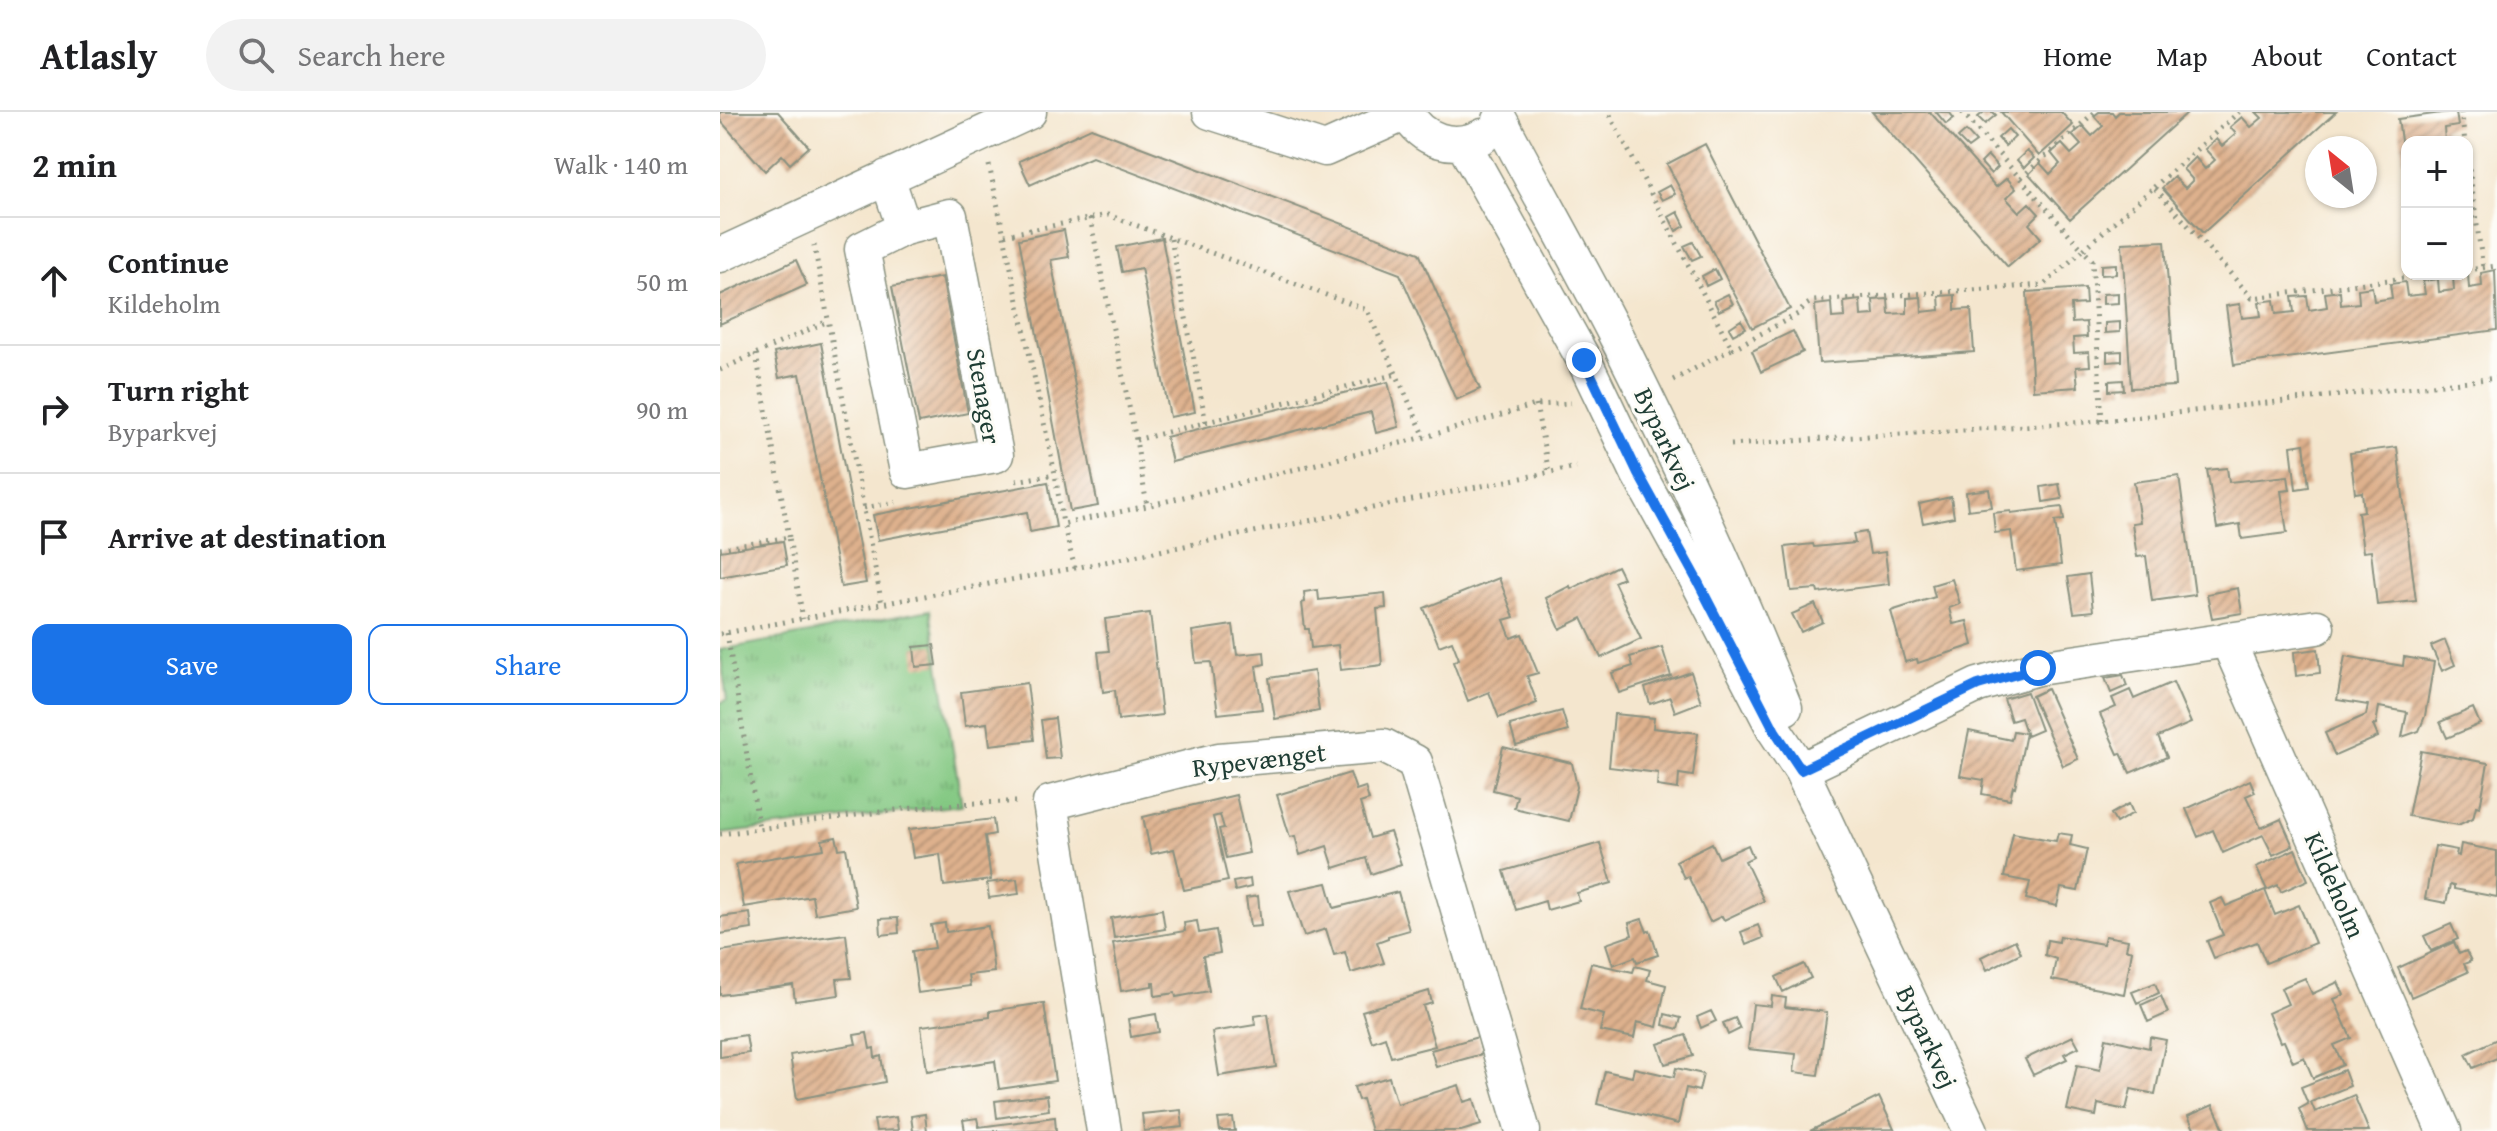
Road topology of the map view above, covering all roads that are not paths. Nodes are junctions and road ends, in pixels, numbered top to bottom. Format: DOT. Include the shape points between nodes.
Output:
graph roads {
  1 [pos="1029,112"];
  2 [pos="1210,112"];
  3 [pos="1406,113"];
  4 [pos="1502,116"];
  5 [pos="1463,143"];
  6 [pos="887,177"];
  7 [pos="904,228"];
  8 [pos="720,255"];
  9 [pos="2317,627"];
  10 [pos="2227,639"];
  11 [pos="1801,770"];
  12 [pos="1104,1131"];
  13 [pos="1523,1131"];
  14 [pos="1971,1131"];
  15 [pos="2444,1131"];
  1 -- 6 [label="street"];
  2 -- 3 [label="street" via="1325,149"];
  3 -- 5 [label="street" via="1430,137"];
  4 -- 5 [label="street" via="1484,135"];
  4 -- 11 [label="street, Byparkvej" via="1620,344 1748,614 1795,732"];
  5 -- 11 [label="street, Byparkvej" via="1584,360 1775,731"];
  6 -- 7 [label="street"];
  6 -- 8 [label="street"];
  7 -- 7 [label="street, Stenager" via="862,249 907,471 996,455 950,216"];
  9 -- 10 [label="street"];
  10 -- 11 [label="street" via="2038,668 1978,685"];
  10 -- 15 [label="street, Kildeholm"];
  11 -- 14 [label="street, Byparkvej"];
  12 -- 13 [label="street, Rypevænget" via="1050,803 1219,760 1384,746 1415,762"];
}
